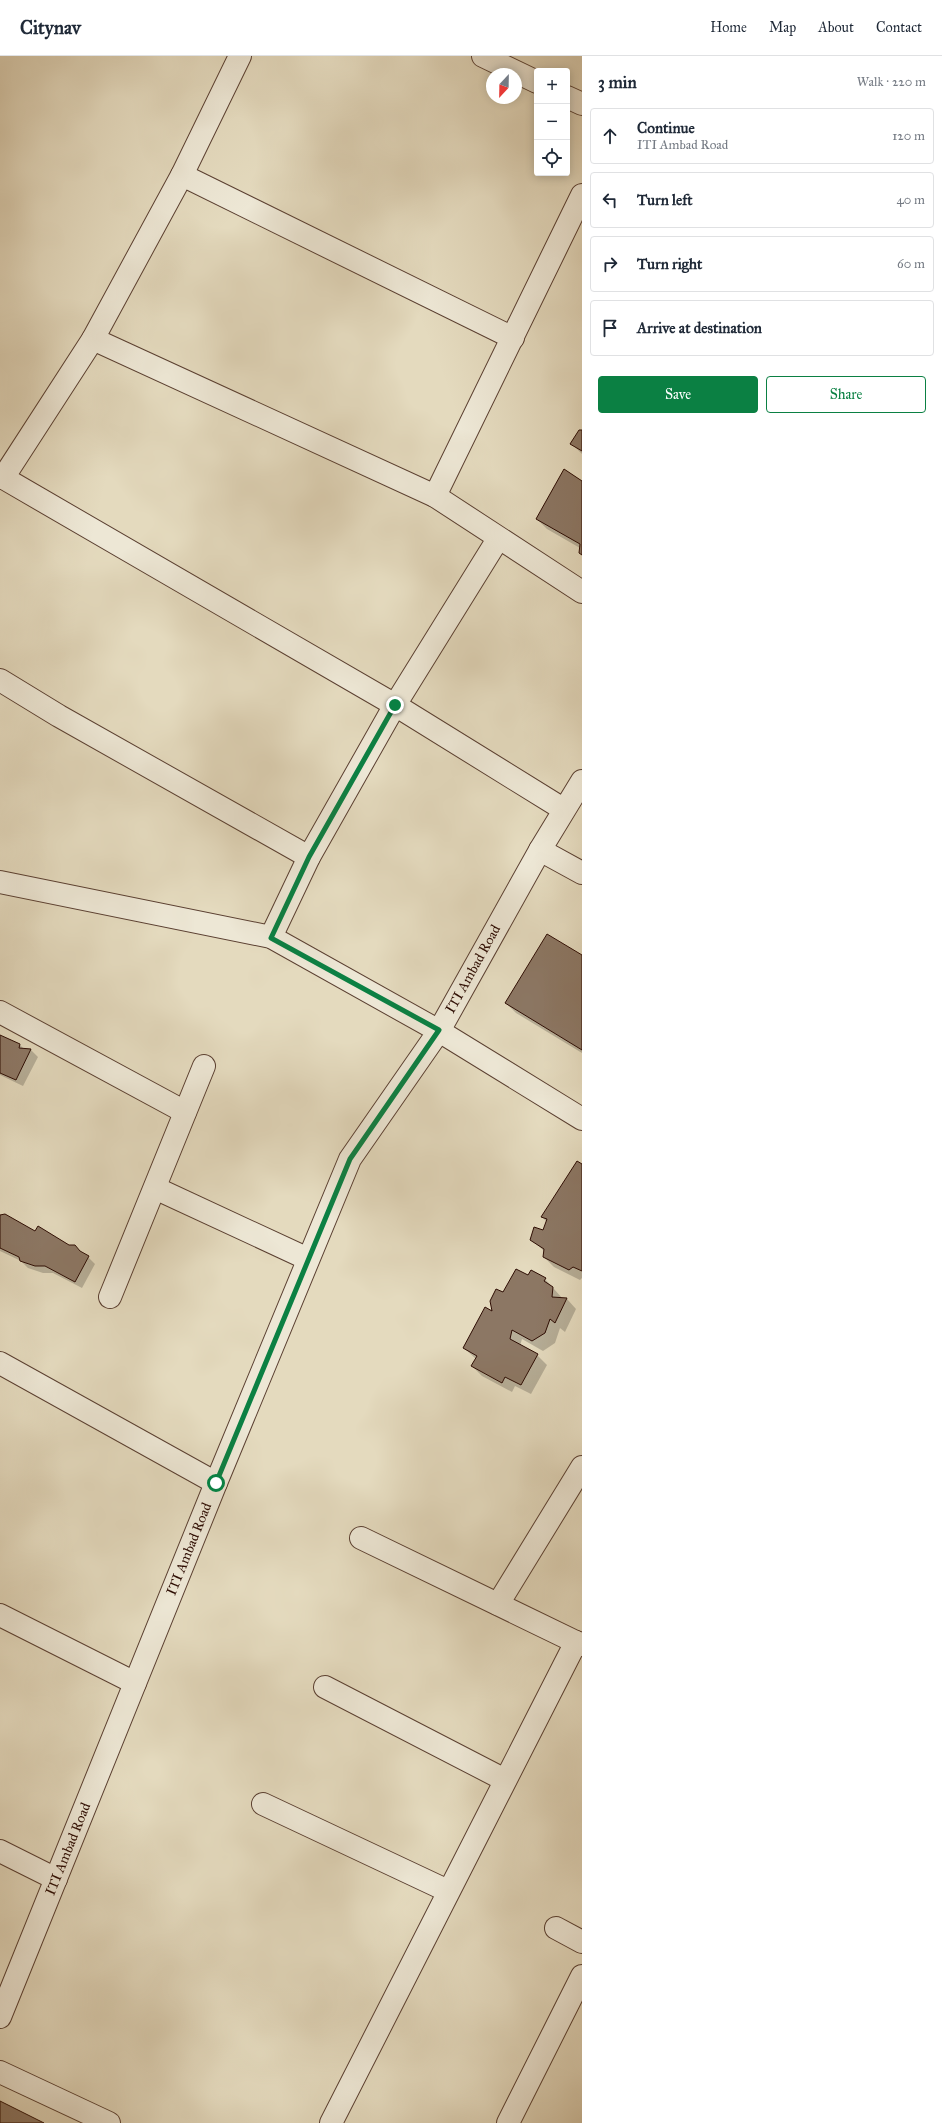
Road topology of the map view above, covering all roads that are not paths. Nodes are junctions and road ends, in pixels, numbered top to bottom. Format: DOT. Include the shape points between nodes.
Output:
graph roads {
  1 [pos="240,56"];
  2 [pos="483,56"];
  3 [pos="534,81"];
  4 [pos="570,98"];
  5 [pos="582,104"];
  6 [pos="182,175"];
  7 [pos="582,195"];
  8 [pos="513,338"];
  9 [pos="92,339"];
  10 [pos="2,477"];
  11 [pos="434,496"];
  12 [pos="498,539"];
  13 [pos="582,592"];
  14 [pos="0,680"];
  15 [pos="395,705"];
  16 [pos="582,781"];
  17 [pos="563,809"];
  18 [pos="540,850"];
  19 [pos="309,857"];
  20 [pos="582,874"];
  21 [pos="0,882"];
  22 [pos="271,938"];
  23 [pos="0,1012"];
  24 [pos="439,1030"];
  25 [pos="204,1066"];
  26 [pos="185,1112"];
  27 [pos="582,1119"];
  28 [pos="155,1188"];
  29 [pos="308,1259"];
  30 [pos="110,1297"];
  31 [pos="0,1363"];
  32 [pos="582,1467"];
  33 [pos="216,1483"];
  34 [pos="361,1538"];
  35 [pos="498,1604"];
  36 [pos="0,1615"];
  37 [pos="579,1643"];
  38 [pos="135,1683"];
  39 [pos="325,1687"];
  40 [pos="505,1780"];
  41 [pos="263,1804"];
  42 [pos="0,1851"];
  43 [pos="56,1879"];
  44 [pos="448,1891"];
  45 [pos="556,1928"];
  46 [pos="582,1942"];
  47 [pos="582,1976"];
  48 [pos="0,2017"];
  49 [pos="0,2072"];
  50 [pos="109,2123"];
  51 [pos="331,2123"];
  52 [pos="508,2123"];
  1 -- 6 [label="street"];
  2 -- 3 [label="street"];
  4 -- 5 [label="street"];
  6 -- 8 [label="street"];
  6 -- 9 [label="street"];
  7 -- 8 [label="street"];
  8 -- 11 [label="street"];
  9 -- 10 [label="street"];
  9 -- 11 [label="street"];
  10 -- 15 [label="street"];
  11 -- 12 [label="street"];
  12 -- 13 [label="street"];
  12 -- 15 [label="street"];
  14 -- 19 [label="street"];
  15 -- 17 [label="street"];
  15 -- 19 [label="street"];
  16 -- 17 [label="street, ITI Ambad Road"];
  17 -- 18 [label="street, ITI Ambad Road"];
  18 -- 20 [label="street"];
  18 -- 24 [label="street, ITI Ambad Road"];
  19 -- 22 [label="street"];
  21 -- 22 [label="street"];
  22 -- 24 [label="street"];
  23 -- 26 [label="street"];
  24 -- 27 [label="street"];
  24 -- 29 [label="street, ITI Ambad Road" via="350,1159"];
  25 -- 26 [label="street"];
  26 -- 28 [label="street"];
  28 -- 29 [label="street"];
  28 -- 30 [label="street"];
  29 -- 33 [label="street, ITI Ambad Road"];
  31 -- 33 [label="street"];
  32 -- 35 [label="street"];
  33 -- 38 [label="street, ITI Ambad Road"];
  34 -- 35 [label="street"];
  35 -- 37 [label="street"];
  36 -- 38 [label="street"];
  37 -- 40 [label="street"];
  38 -- 43 [label="street, ITI Ambad Road"];
  39 -- 40 [label="street"];
  40 -- 44 [label="street"];
  41 -- 44 [label="street"];
  42 -- 43 [label="street"];
  43 -- 48 [label="street, ITI Ambad Road"];
  44 -- 51 [label="street"];
  45 -- 46 [label="street"];
  47 -- 52 [label="street"];
  49 -- 50 [label="street"];
}
